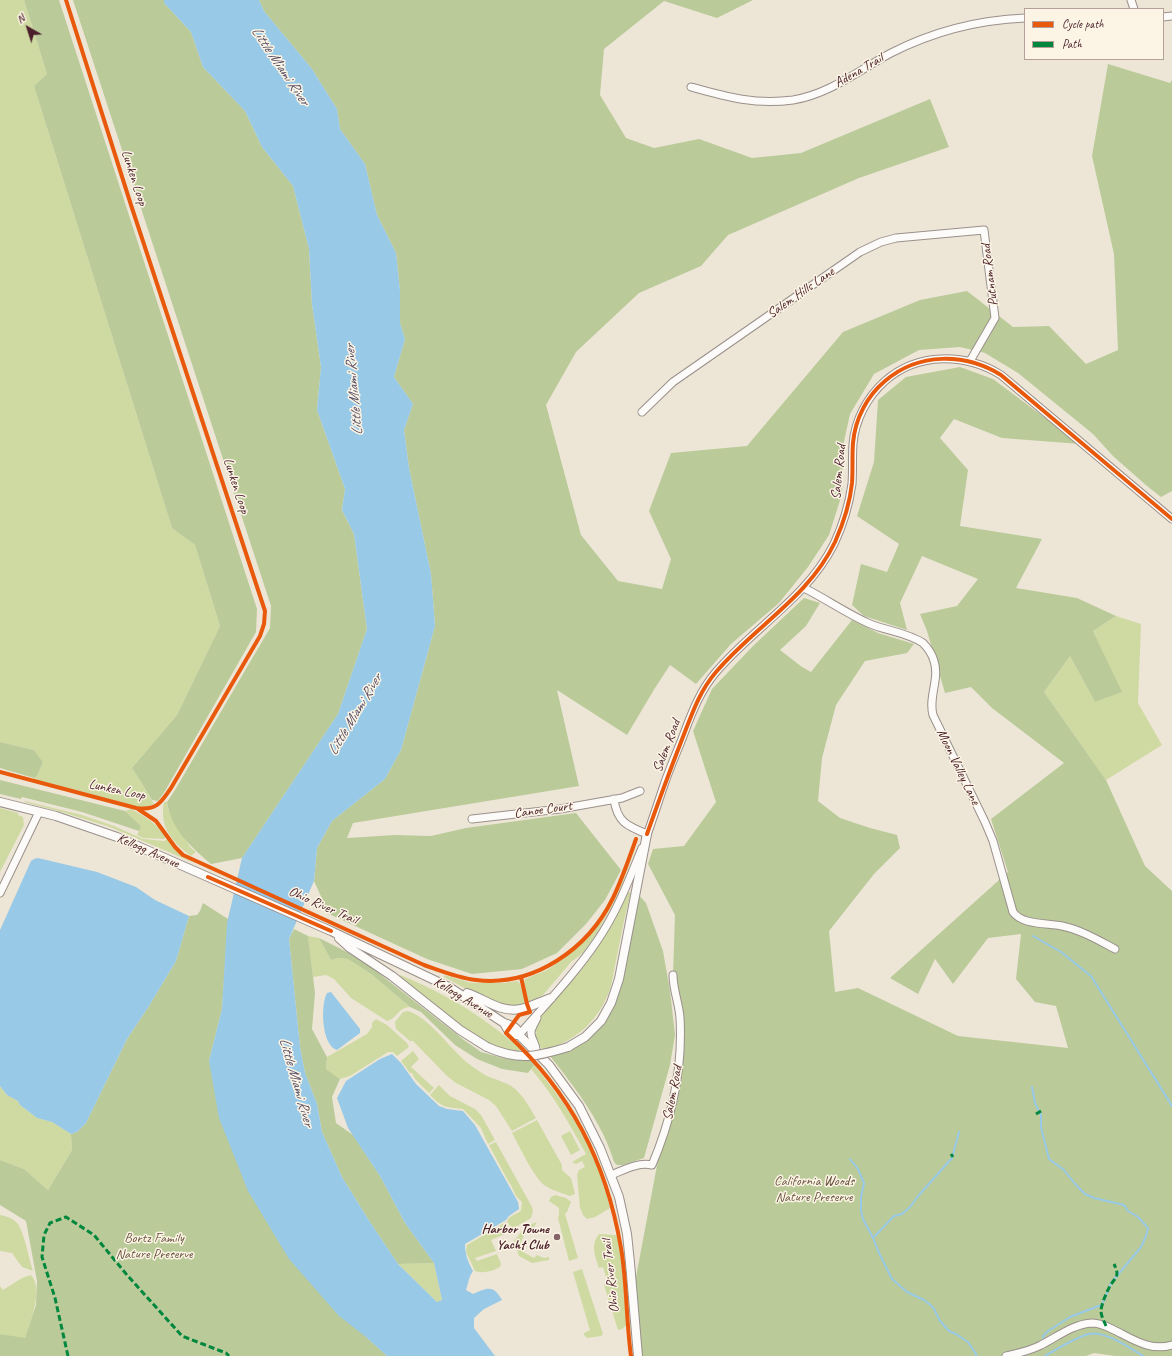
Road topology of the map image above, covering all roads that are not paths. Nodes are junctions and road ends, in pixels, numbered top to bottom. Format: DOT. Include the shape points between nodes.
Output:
graph roads {
  1 [pos="1024,18"];
  2 [pos="691,87"];
  3 [pos="984,230"];
  4 [pos="970,361"];
  5 [pos="642,412"];
  6 [pos="1172,519"];
  7 [pos="804,588"];
  8 [pos="640,791"];
  9 [pos="614,799"];
  10 [pos="0,802"];
  11 [pos="39,812"];
  12 [pos="472,820"];
  13 [pos="647,834"];
  14 [pos="0,893"];
  15 [pos="330,931"];
  16 [pos="1115,949"];
  17 [pos="673,975"];
  18 [pos="449,987"];
  19 [pos="551,998"];
  20 [pos="540,1010"];
  21 [pos="519,1035"];
  22 [pos="536,1051"];
  23 [pos="611,1175"];
  24 [pos="1172,1345"];
  25 [pos="638,1356"];
  26 [pos="1006,1356"];
  1 -- 2 [label="street, Adena Trail" via="987,22 938,34 892,53 826,90 794,100 747,101"];
  3 -- 4 [label="street, Putnam Road" via="995,318"];
  3 -- 5 [label="street, Salem Hills Lane" via="896,238 860,252 674,382"];
  4 -- 6 [label="street, Salem Road" via="1001,376"];
  4 -- 7 [label="street, Salem Road" via="948,358 914,364 890,377 870,397 855,432 852,483 842,524 827,556"];
  7 -- 13 [label="street, Salem Road" via="725,662 705,686 692,711"];
  7 -- 16 [label="street, Moon Valley Lane" via="869,624 907,635 928,649 936,670 931,702 933,715 993,841 1013,912 1020,919 1072,928"];
  8 -- 9 [label="street, Canoe Court"];
  9 -- 12 [label="street, Canoe Court"];
  9 -- 13 [label="street" via="617,813 625,824"];
  10 -- 11 [label="main road, Kellogg Avenue"];
  11 -- 14 [label="street"];
  11 -- 15 [label="main road, Kellogg Avenue" via="117,837"];
  13 -- 15 [label="main road, bridge" via="619,979 611,1003 601,1021 568,1047 520,1057 499,1053 486,1047"];
  13 -- 19 [label="street, Salem Road" via="625,890 610,919 587,956"];
  15 -- 18 [label="main road, Kellogg Avenue"];
  17 -- 23 [label="street, Salem Road" via="680,1016 680,1057 667,1125 652,1165 637,1164"];
  18 -- 19 [label="main road" via="506,1009 520,1009"];
  18 -- 21 [label="main road, Kellogg Avenue" via="512,1026 519,1031"];
  19 -- 20 [label="street, Salem Road"];
  20 -- 21 [label="street, Salem Road"];
  20 -- 22 [label="street, Salem Road" via="531,1031"];
  21 -- 22 [label="main road, Kellogg Avenue"];
  22 -- 23 [label="main road, Kellogg Avenue" via="559,1077 579,1106"];
  23 -- 25 [label="main road, Kellogg Avenue" via="619,1196 627,1234"];
  24 -- 26 [label="street" via="1161,1348 1149,1346 1103,1325 1092,1323 1072,1328 1030,1350"];
}
